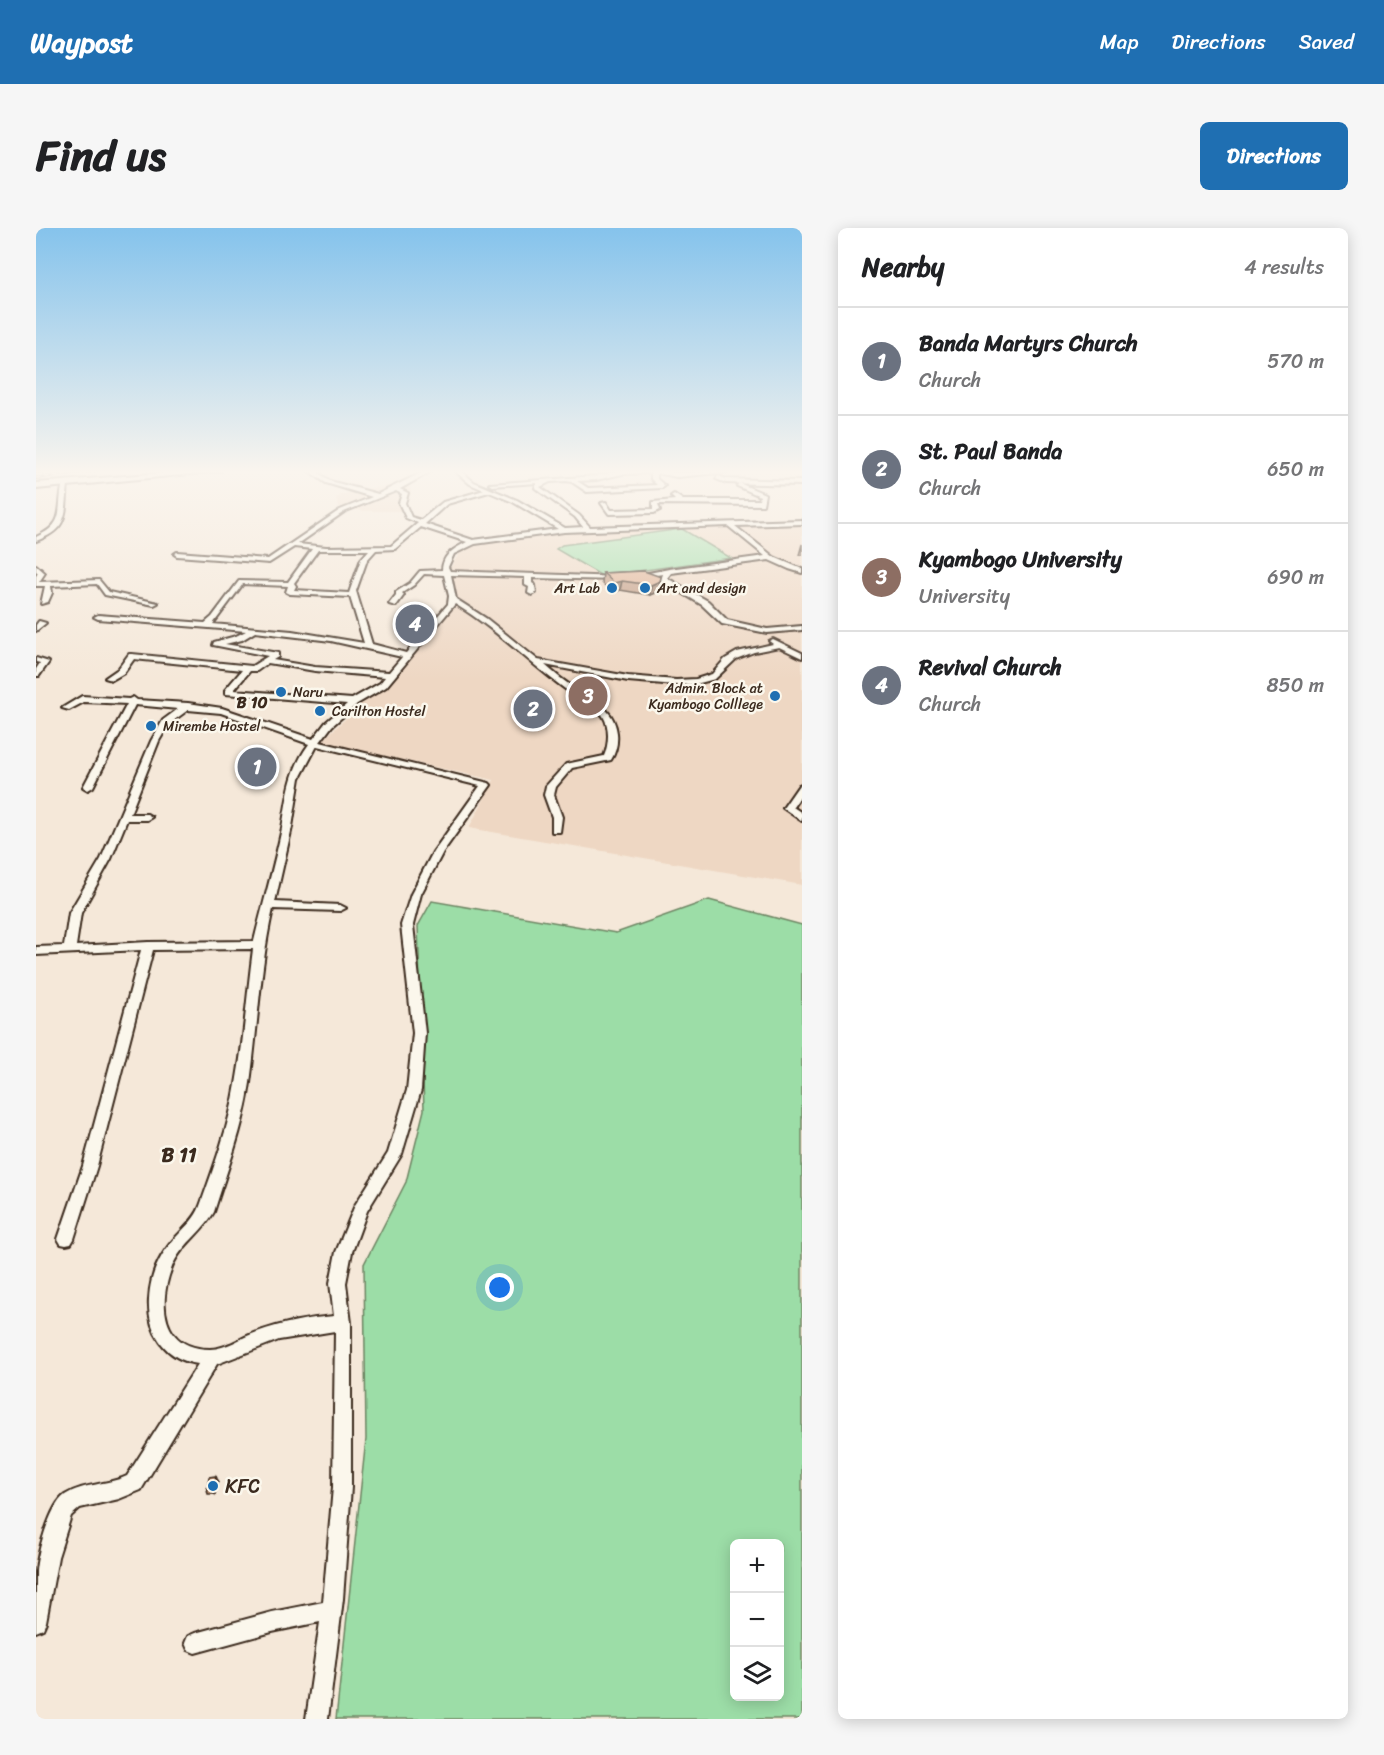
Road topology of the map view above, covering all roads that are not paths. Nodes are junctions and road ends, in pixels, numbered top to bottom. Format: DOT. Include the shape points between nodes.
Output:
graph roads {
  1 [pos="298,541"];
  2 [pos="400,541"];
  3 [pos="469,541"];
  4 [pos="484,541"];
  5 [pos="748,541"];
  6 [pos="473,542"];
  7 [pos="292,545"];
  8 [pos="315,549"];
  9 [pos="373,550"];
  10 [pos="177,554"];
  11 [pos="768,558"];
  12 [pos="36,567"];
  13 [pos="669,571"];
  14 [pos="802,571"];
  15 [pos="445,572"];
  16 [pos="529,576"];
  17 [pos="636,576"];
  18 [pos="663,579"];
  19 [pos="36,583"];
  20 [pos="48,584"];
  21 [pos="290,585"];
  22 [pos="532,593"];
  23 [pos="353,595"];
  24 [pos="453,600"];
  25 [pos="44,602"];
  26 [pos="154,603"];
  27 [pos="393,604"];
  28 [pos="98,617"];
  29 [pos="206,626"];
  30 [pos="802,628"];
  31 [pos="255,629"];
  32 [pos="767,631"];
  33 [pos="368,644"];
  34 [pos="780,645"];
  35 [pos="407,656"];
  36 [pos="802,656"];
  37 [pos="36,660"];
  38 [pos="536,661"];
  39 [pos="268,662"];
  40 [pos="247,669"];
  41 [pos="36,674"];
  42 [pos="391,675"];
  43 [pos="109,678"];
  44 [pos="133,700"];
  45 [pos="354,702"];
  46 [pos="188,706"];
  47 [pos="66,708"];
  48 [pos="315,743"];
  49 [pos="88,787"];
  50 [pos="802,787"];
  51 [pos="147,816"];
  52 [pos="123,817"];
  53 [pos="802,818"];
  54 [pos="556,831"];
  55 [pos="268,905"];
  56 [pos="340,908"];
  57 [pos="259,945"];
  58 [pos="148,946"];
  59 [pos="69,950"];
  60 [pos="36,951"];
  61 [pos="66,1239"];
  62 [pos="343,1323"];
  63 [pos="212,1357"];
  64 [pos="331,1610"];
  65 [pos="36,1622"];
  66 [pos="195,1643"];
  67 [pos="317,1719"];
  1 -- 7 [label="street"];
  2 -- 9 [label="street" via="394,548"];
  3 -- 6 [label="street"];
  4 -- 6 [label="street"];
  5 -- 11 [label="street"];
  6 -- 15 [label="street" via="452,551"];
  7 -- 8 [label="street"];
  7 -- 10 [label="street" via="267,561"];
  8 -- 9 [label="street"];
  8 -- 21 [label="street"];
  9 -- 23 [label="street" via="361,565"];
  11 -- 13 [label="street"];
  11 -- 14 [label="street"];
  12 -- 19 [label="street" via="42,573"];
  13 -- 17 [label="street"];
  13 -- 18 [label="street"];
  15 -- 16 [label="street"];
  15 -- 24 [label="street"];
  15 -- 27 [label="street" via="422,572 412,585 398,593"];
  16 -- 17 [label="street"];
  16 -- 22 [label="street"];
  17 -- 18 [label="street"];
  18 -- 32 [label="street" via="705,603 721,620"];
  19 -- 20 [label="street"];
  20 -- 25 [label="street"];
  20 -- 26 [label="street" via="99,582 107,594"];
  21 -- 23 [label="street" via="292,592"];
  21 -- 29 [label="street" via="241,582"];
  23 -- 33 [label="street"];
  24 -- 35 [label="street"];
  24 -- 38 [label="street"];
  28 -- 29 [label="street"];
  29 -- 31 [label="street"];
  30 -- 32 [label="street"];
  31 -- 33 [label="street"];
  31 -- 39 [label="street" via="217,646 275,654"];
  32 -- 34 [label="street"];
  33 -- 35 [label="street"];
  34 -- 36 [label="street"];
  34 -- 38 [label="street" via="740,654 715,676 691,681 639,679"];
  35 -- 42 [label="street"];
  37 -- 41 [label="street" via="45,662"];
  38 -- 54 [label="street" via="610,720 608,758 569,766 551,786"];
  39 -- 40 [label="street"];
  39 -- 42 [label="street"];
  40 -- 43 [label="street" via="132,656 121,671"];
  40 -- 45 [label="street" via="228,692"];
  42 -- 45 [label="street" via="383,685"];
  44 -- 46 [label="street"];
  44 -- 47 [label="street" via="84,699"];
  44 -- 49 [label="street"];
  45 -- 48 [label="street"];
  46 -- 48 [label="street" via="232,713"];
  46 -- 52 [label="street" via="164,725"];
  48 -- 55 [label="street" via="295,778"];
  48 -- 62 [label="street" via="486,785 438,852 409,912 407,925 419,1033 414,1090 395,1154 360,1209 344,1251 338,1283"];
  50 -- 53 [label="street" via="788,808"];
  51 -- 52 [label="street"];
  52 -- 59 [label="street" via="106,859 75,913"];
  55 -- 56 [label="street"];
  55 -- 57 [label="street"];
  57 -- 58 [label="street"];
  57 -- 63 [label="street" via="244,1076 233,1129 206,1212 169,1257 158,1294 156,1315 170,1344 195,1355"];
  58 -- 59 [label="street"];
  58 -- 61 [label="street" via="90,1166"];
  59 -- 60 [label="street"];
  62 -- 63 [label="street" via="290,1328"];
  62 -- 64 [label="street" via="342,1487"];
  63 -- 65 [label="street" via="134,1483 65,1506 58,1521"];
  64 -- 66 [label="street"];
  64 -- 67 [label="street"];
}
